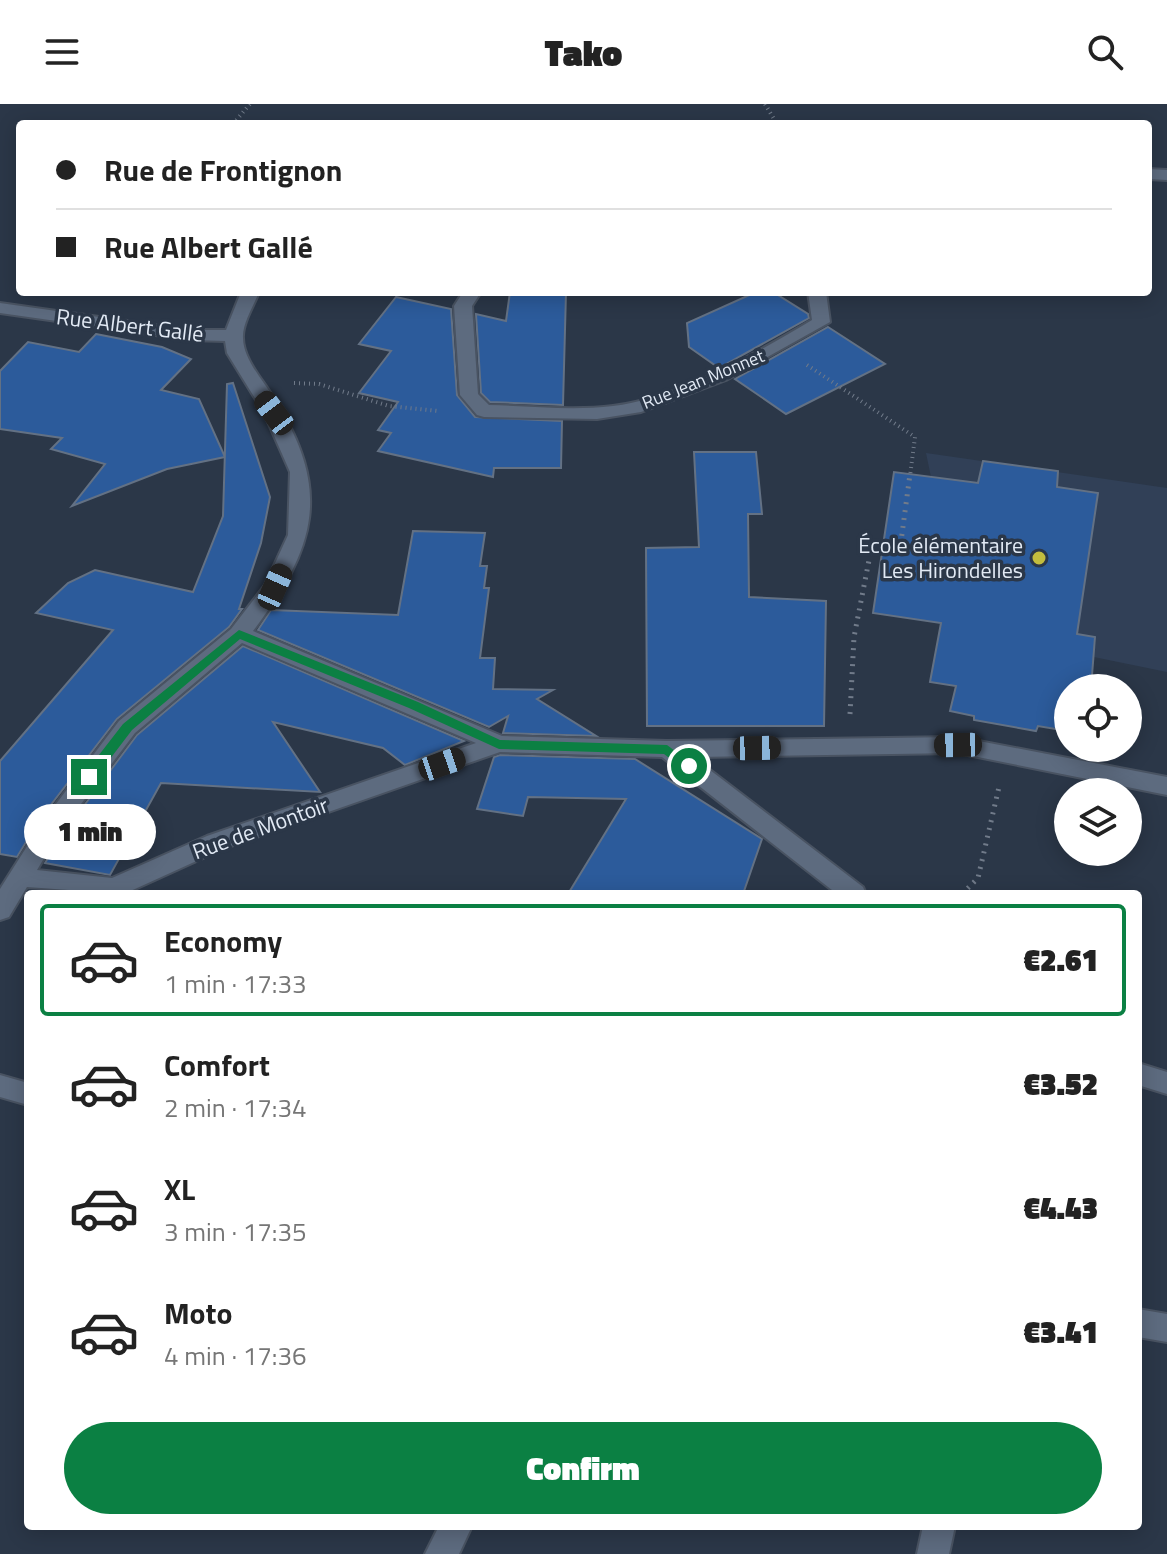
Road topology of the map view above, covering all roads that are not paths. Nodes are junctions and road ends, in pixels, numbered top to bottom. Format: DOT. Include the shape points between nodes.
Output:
graph roads {
  1 [pos="248,296"];
  2 [pos="469,296"];
  3 [pos="818,296"];
  4 [pos="0,308"];
  5 [pos="233,336"];
  6 [pos="239,634"];
  7 [pos="499,744"];
  8 [pos="667,749"];
  9 [pos="1167,786"];
  10 [pos="19,877"];
  11 [pos="849,890"];
  12 [pos="0,910"];
  13 [pos="1142,1075"];
  14 [pos="1167,1083"];
  15 [pos="0,1086"];
  16 [pos="24,1093"];
  17 [pos="1142,1324"];
  18 [pos="1167,1328"];
  19 [pos="454,1530"];
  20 [pos="938,1530"];
  21 [pos="441,1554"];
  22 [pos="933,1554"];
  1 -- 5 [label="street"];
  2 -- 3 [label="street, Rue Jean Monnet" via="463,306 469,395 484,411 616,412 668,396 780,347 821,322"];
  4 -- 5 [label="street, Rue Albert Gallé" via="191,335"];
  5 -- 6 [label="street, Rue Albert Gallé" via="236,353 274,413 300,472 298,535 275,587"];
  6 -- 7 [label="street"];
  6 -- 10 [label="street, Rue Albert Gallé" via="127,727"];
  7 -- 8 [label="street"];
  7 -- 10 [label="street, Rue de Montoir" via="216,842 114,888"];
  8 -- 9 [label="street" via="958,745"];
  8 -- 11 [label="street"];
  10 -- 12 [label="street, Rue Albert Gallé"];
  13 -- 14 [label="street"];
  15 -- 16 [label="street"];
  17 -- 18 [label="street"];
  19 -- 21 [label="street"];
  20 -- 22 [label="street"];
}
